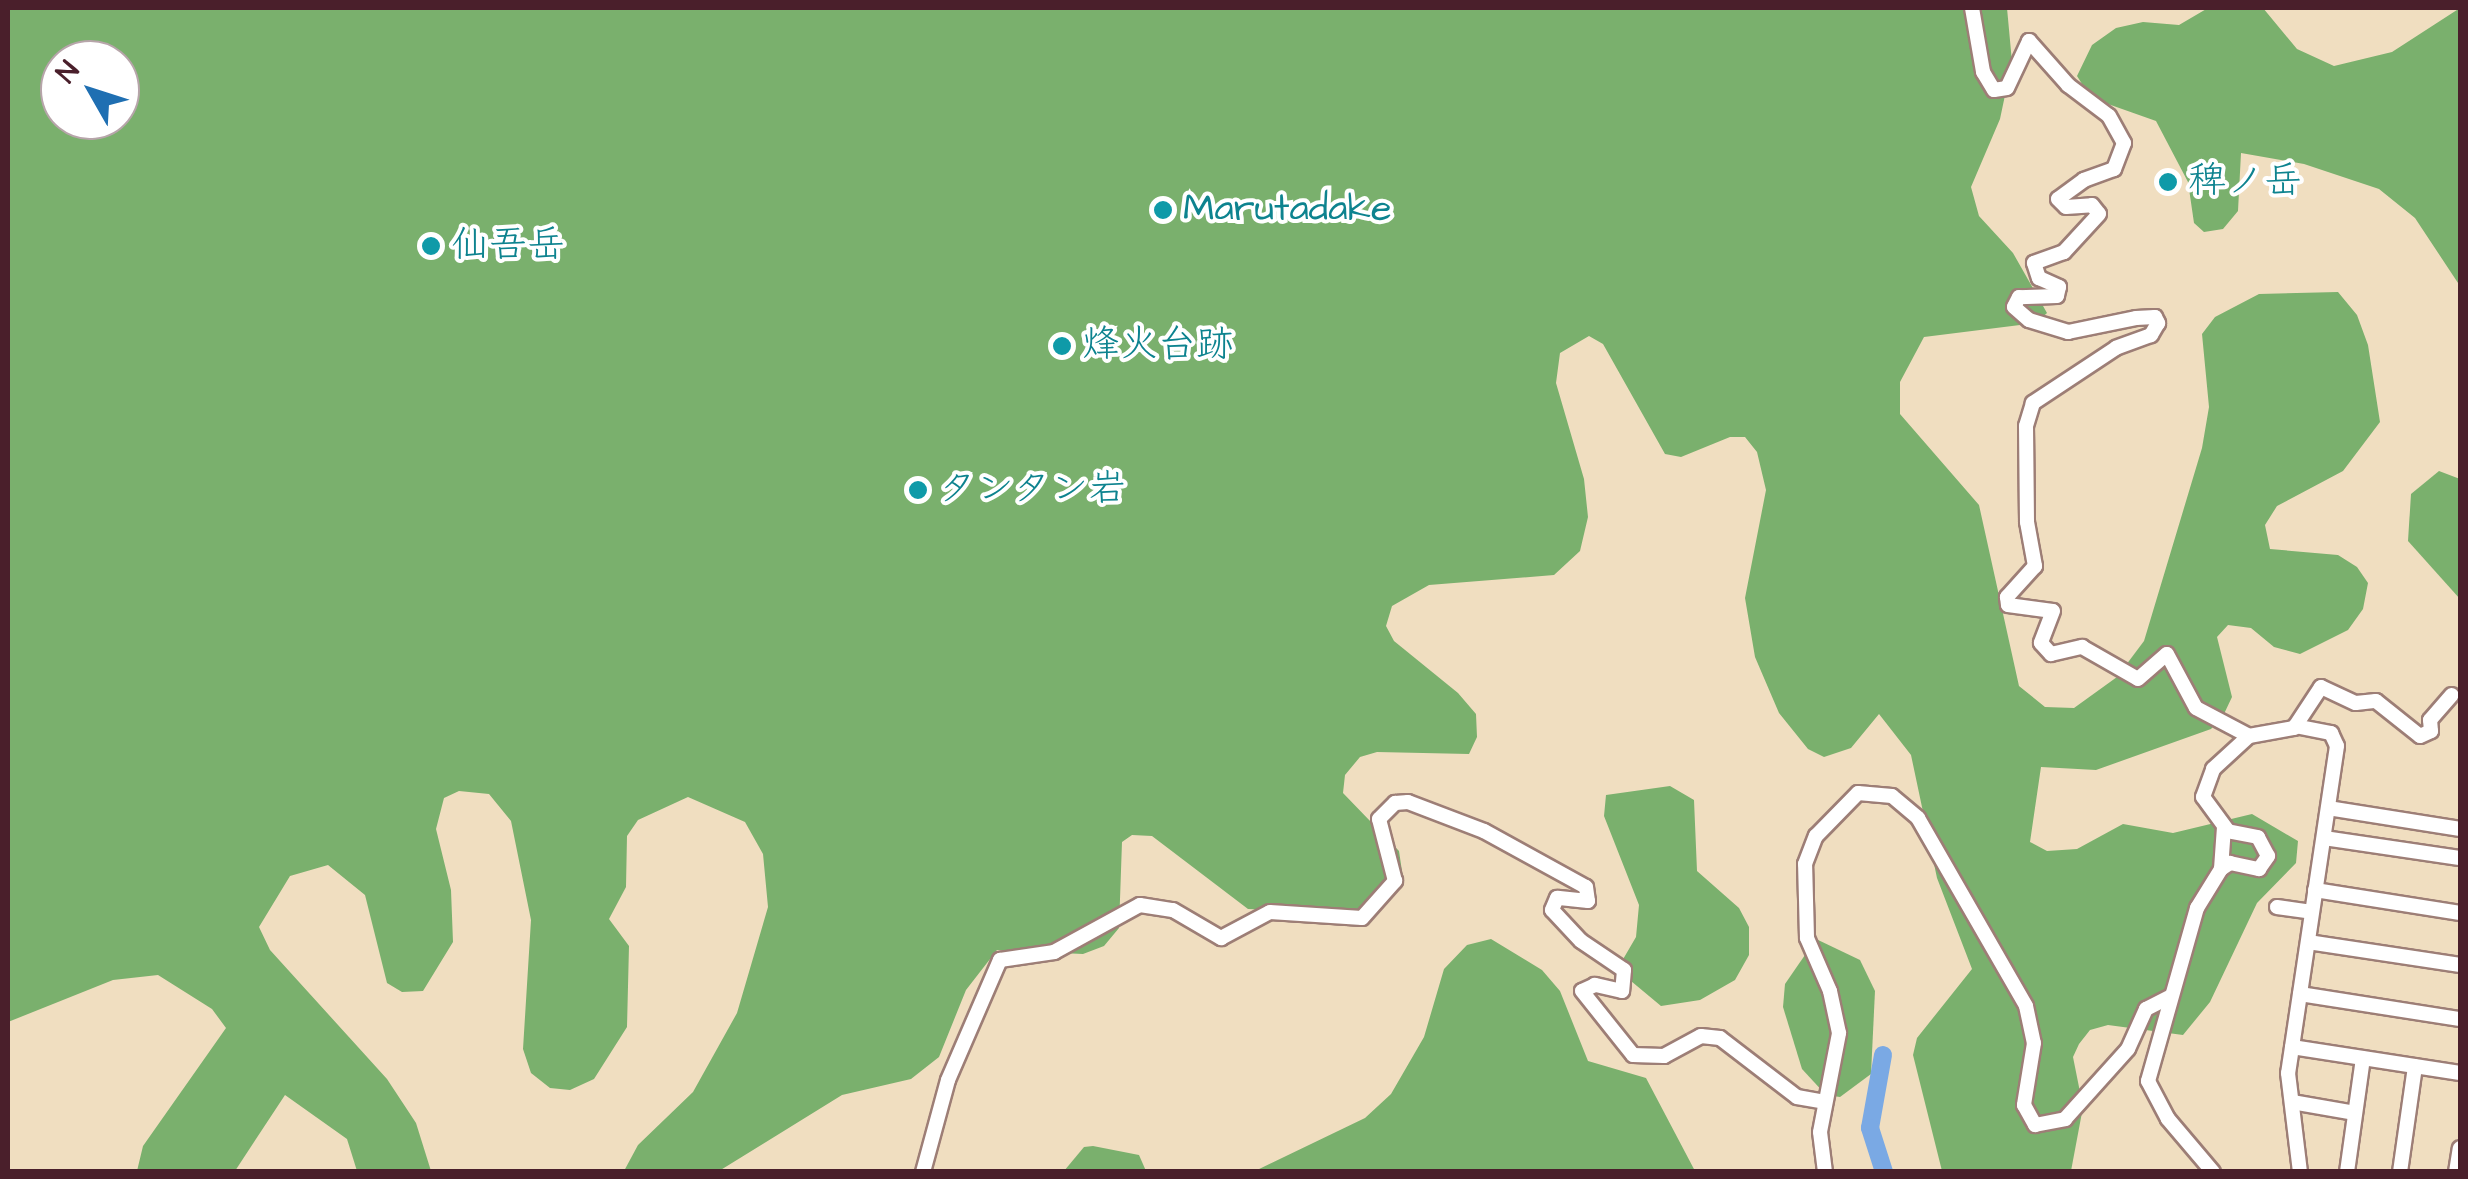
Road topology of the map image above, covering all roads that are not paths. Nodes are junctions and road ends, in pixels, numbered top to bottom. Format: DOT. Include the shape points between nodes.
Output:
graph roads {
  1 [pos="1972,8"];
  2 [pos="2452,694"];
  3 [pos="2295,726"];
  4 [pos="2250,736"];
  5 [pos="2328,808"];
  6 [pos="2224,827"];
  7 [pos="2460,829"];
  8 [pos="2324,838"];
  9 [pos="2460,858"];
  10 [pos="2222,869"];
  11 [pos="2315,890"];
  12 [pos="2277,907"];
  13 [pos="2312,912"];
  14 [pos="2460,913"];
  15 [pos="2308,942"];
  16 [pos="2460,966"];
  17 [pos="2300,994"];
  18 [pos="2171,996"];
  19 [pos="2460,1019"];
  20 [pos="2292,1047"];
  21 [pos="2363,1058"];
  22 [pos="2415,1066"];
  23 [pos="2460,1072"];
  24 [pos="1825,1102"];
  25 [pos="2292,1102"];
  26 [pos="2355,1113"];
  27 [pos="2460,1148"];
  28 [pos="923,1172"];
  29 [pos="1824,1172"];
  30 [pos="2213,1172"];
  31 [pos="2300,1172"];
  32 [pos="2347,1172"];
  33 [pos="2400,1172"];
  34 [pos="2456,1172"];
  1 -- 4 [label="street" via="1983,72 1994,90 2007,88 2029,41 2068,86 2109,116 2124,144 2114,170 2058,199 2066,207 2092,205 2099,214 2064,252 2034,262 2039,278 2059,287 2057,296 2018,296 2014,308 2068,332 2136,318 2155,316 2158,322 2151,335 2116,348 2033,403 2026,426 2027,522 2036,566 2008,604 2053,610 2041,643 2051,654 2082,647 2138,680 2168,654 2196,708"];
  2 -- 3 [label="street" via="2420,736 2376,701 2356,703 2329,686 2314,692"];
  3 -- 4 [label="street"];
  3 -- 5 [label="street" via="2336,736"];
  4 -- 6 [label="street" via="2213,769 2203,797"];
  5 -- 7 [label="street"];
  5 -- 8 [label="street"];
  6 -- 10 [label="street"];
  6 -- 10 [label="street" via="2258,837 2268,856 2259,869 2230,863"];
  8 -- 9 [label="street"];
  8 -- 11 [label="street"];
  10 -- 18 [label="street" via="2188,929"];
  11 -- 13 [label="street"];
  11 -- 14 [label="street"];
  12 -- 13 [label="street"];
  13 -- 15 [label="street"];
  15 -- 16 [label="street"];
  15 -- 17 [label="street"];
  17 -- 19 [label="street"];
  17 -- 20 [label="street"];
  18 -- 24 [label="street" via="2146,1009 2128,1049 2065,1120 2034,1125 2024,1105 2034,1043 2026,1006 1918,818 1892,796 1858,793 1816,836 1805,864 1807,938 1830,990 1838,1033"];
  18 -- 30 [label="street" via="2148,1081 2168,1119"];
  20 -- 21 [label="street"];
  20 -- 25 [label="street"];
  21 -- 22 [label="street"];
  21 -- 26 [label="street"];
  22 -- 23 [label="street"];
  22 -- 33 [label="street"];
  24 -- 28 [label="street" via="1797,1097 1720,1038 1701,1036 1664,1056 1633,1055 1582,991 1595,985 1622,991 1624,970 1581,941 1552,910 1557,898 1588,902 1586,888 1468,823 1395,803 1379,818 1395,882 1362,918 1270,912 1221,938 1173,910 1140,905 1054,952 1000,960 948,1080"];
  24 -- 29 [label="street" via="1819,1149"];
  25 -- 26 [label="street"];
  25 -- 31 [label="street"];
  26 -- 32 [label="street"];
  27 -- 34 [label="street"];
}
